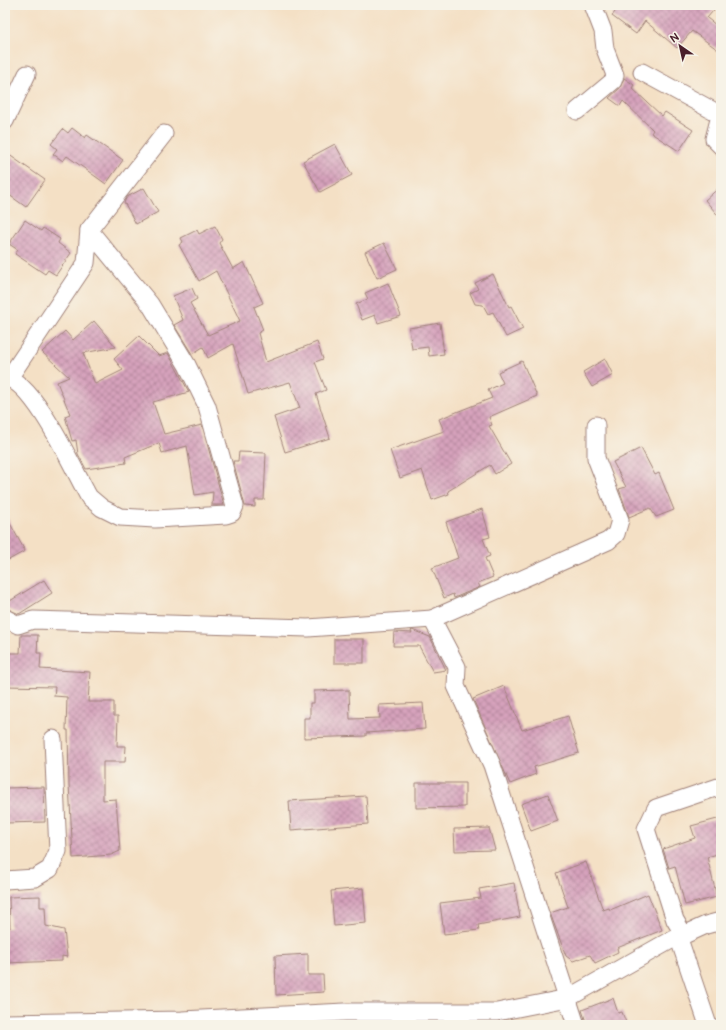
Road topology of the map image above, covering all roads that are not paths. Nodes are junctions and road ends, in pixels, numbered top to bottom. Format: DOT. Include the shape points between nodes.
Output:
graph roads {
  1 [pos="592,5"];
  2 [pos="642,72"];
  3 [pos="27,74"];
  4 [pos="577,111"];
  5 [pos="720,113"];
  6 [pos="5,121"];
  7 [pos="164,134"];
  8 [pos="721,146"];
  9 [pos="90,230"];
  10 [pos="7,378"];
  11 [pos="596,424"];
  12 [pos="5,618"];
  13 [pos="432,619"];
  14 [pos="53,739"];
  15 [pos="721,786"];
  16 [pos="5,880"];
  17 [pos="721,921"];
  18 [pos="681,936"];
  19 [pos="568,998"];
  20 [pos="251,1021"];
  21 [pos="5,1023"];
  22 [pos="576,1025"];
  23 [pos="708,1025"];
  1 -- 4 [label="street" via="603,31 605,49 615,75 610,84"];
  2 -- 5 [label="street"];
  3 -- 6 [label="street"];
  5 -- 8 [label="street" via="714,139"];
  7 -- 9 [label="street"];
  9 -- 10 [label="street" via="86,263"];
  9 -- 10 [label="street" via="150,304 187,365 208,406 235,506 232,513 155,519 120,517 102,508 89,497 39,406 25,388"];
  11 -- 13 [label="street" via="596,458 620,520 616,534 608,542"];
  12 -- 13 [label="street" via="18,625 33,620 308,628"];
  13 -- 19 [label="street" via="457,667 456,686 494,772"];
  14 -- 16 [label="street" via="58,851 50,869 35,878"];
  15 -- 18 [label="street" via="656,808 646,828"];
  17 -- 18 [label="street"];
  18 -- 19 [label="street"];
  18 -- 23 [label="street"];
  19 -- 20 [label="street" via="497,1012 345,1012"];
  19 -- 22 [label="street"];
  20 -- 21 [label="street"];
}
